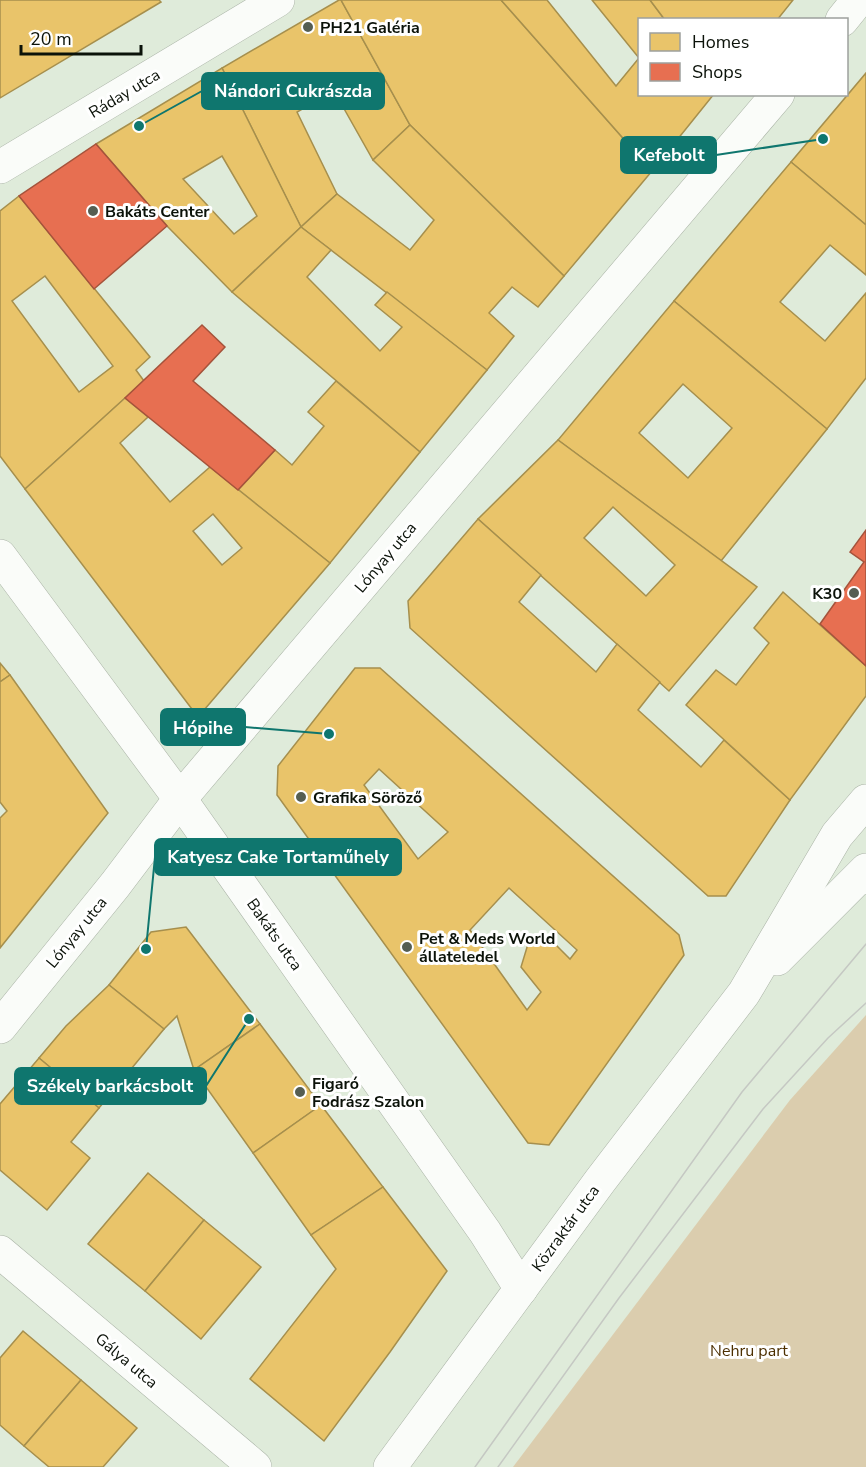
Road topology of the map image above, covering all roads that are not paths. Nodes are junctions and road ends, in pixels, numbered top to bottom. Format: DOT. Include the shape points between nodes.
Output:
graph roads {
  1 [pos="278,0"];
  2 [pos="858,0"];
  3 [pos="844,18"];
  4 [pos="776,96"];
  5 [pos="0,167"];
  6 [pos="0,556"];
  7 [pos="180,799"];
  8 [pos="866,801"];
  9 [pos="866,870"];
  10 [pos="744,993"];
  11 [pos="0,1026"];
  12 [pos="0,1252"];
  13 [pos="521,1289"];
  14 [pos="255,1467"];
  15 [pos="390,1467"];
  1 -- 5 [label="street, Ráday utca"];
  2 -- 3 [label="street"];
  4 -- 7 [label="street, Lónyay utca"];
  6 -- 7 [label="street, Bakáts utca"];
  7 -- 11 [label="street, Lónyay utca"];
  7 -- 13 [label="street, Bakáts utca" via="485,1232"];
  8 -- 10 [label="street, Közraktár utca" via="837,835"];
  9 -- 10 [label="street, Közraktár utca"];
  10 -- 13 [label="street, Közraktár utca"];
  12 -- 14 [label="street, Gálya utca"];
  13 -- 15 [label="street, Közraktár utca"];
}
